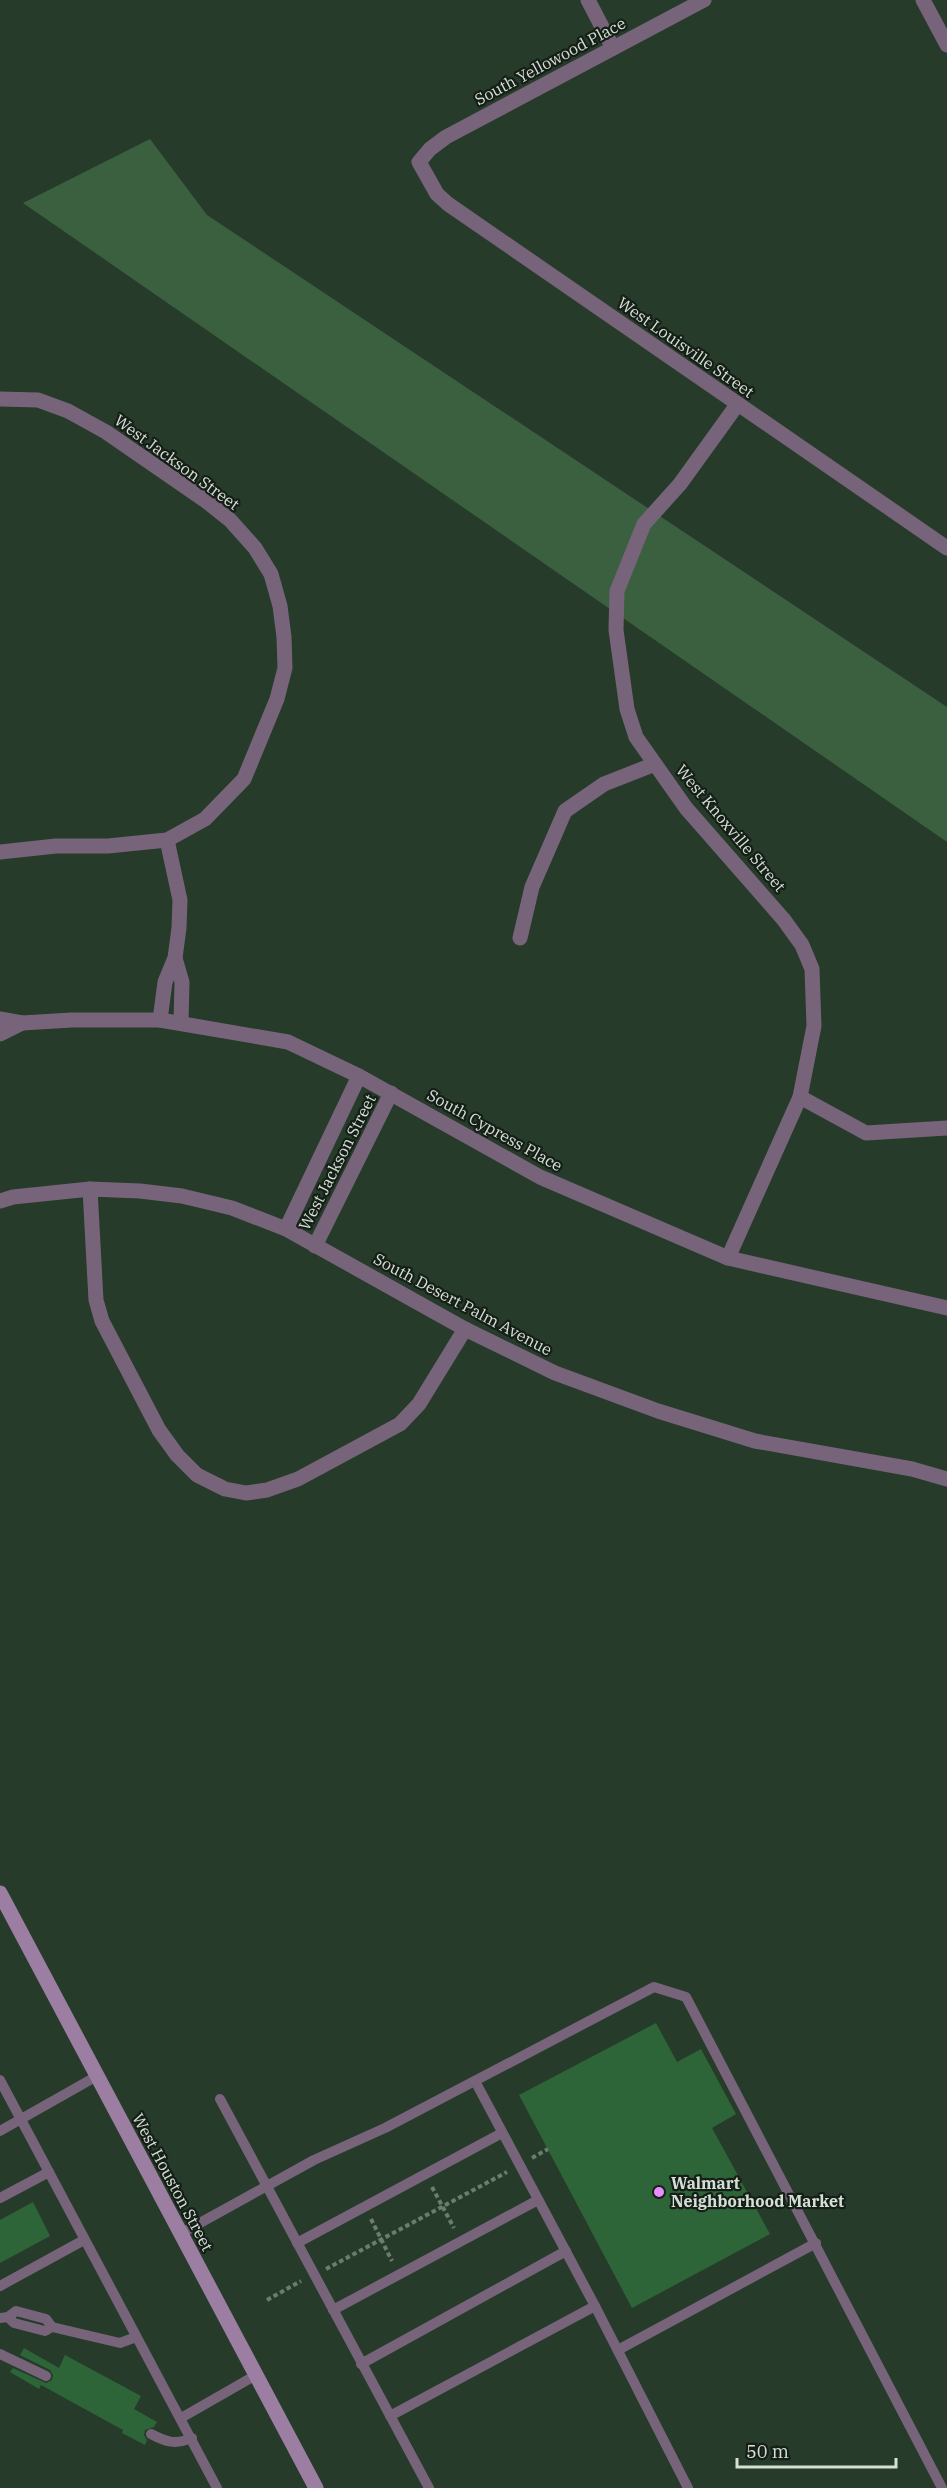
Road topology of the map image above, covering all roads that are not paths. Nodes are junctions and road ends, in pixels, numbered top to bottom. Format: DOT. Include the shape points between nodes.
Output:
graph roads {
  1 [pos="588,0"];
  2 [pos="704,0"];
  3 [pos="923,0"];
  4 [pos="947,45"];
  5 [pos="613,48"];
  6 [pos="419,162"];
  7 [pos="4,399"];
  8 [pos="736,405"];
  9 [pos="947,548"];
  10 [pos="655,764"];
  11 [pos="167,840"];
  12 [pos="0,852"];
  13 [pos="520,938"];
  14 [pos="176,958"];
  15 [pos="0,1019"];
  16 [pos="160,1020"];
  17 [pos="181,1022"];
  18 [pos="22,1023"];
  19 [pos="0,1034"];
  20 [pos="359,1076"];
  21 [pos="391,1094"];
  22 [pos="800,1096"];
  23 [pos="947,1128"];
  24 [pos="90,1189"];
  25 [pos="0,1201"];
  26 [pos="286,1229"];
  27 [pos="315,1246"];
  28 [pos="728,1258"];
  29 [pos="947,1308"];
  30 [pos="465,1329"];
  31 [pos="947,1479"];
  32 [pos="0,1893"];
  33 [pos="97,2076"];
  34 [pos="0,2080"];
  35 [pos="475,2081"];
  36 [pos="220,2099"];
  37 [pos="21,2120"];
  38 [pos="0,2131"];
  39 [pos="502,2133"];
  40 [pos="49,2172"];
  41 [pos="267,2185"];
  42 [pos="0,2198"];
  43 [pos="538,2200"];
  44 [pos="180,2234"];
  45 [pos="84,2240"];
  46 [pos="297,2243"];
  47 [pos="816,2243"];
  48 [pos="566,2251"];
  49 [pos="0,2286"];
  50 [pos="595,2306"];
  51 [pos="333,2310"];
  52 [pos="4,2317"];
  53 [pos="136,2337"];
  54 [pos="618,2350"];
  55 [pos="0,2354"];
  56 [pos="362,2364"];
  57 [pos="256,2375"];
  58 [pos="46,2376"];
  59 [pos="390,2416"];
  60 [pos="181,2418"];
  61 [pos="150,2434"];
  62 [pos="192,2438"];
  63 [pos="217,2488"];
  64 [pos="316,2488"];
  65 [pos="429,2488"];
  66 [pos="688,2488"];
  67 [pos="942,2488"];
  1 -- 5 [label="street"];
  2 -- 5 [label="street, South Yellowood Place"];
  3 -- 4 [label="street"];
  5 -- 6 [label="street, South Yellowood Place" via="446,137"];
  6 -- 8 [label="street, West Louisville Street" via="437,194 448,204"];
  7 -- 11 [label="street, West Jackson Street" via="38,400 106,432 230,520 271,574 280,606 285,668 259,748 244,779 227,799 205,819"];
  8 -- 9 [label="street, West Louisville Street"];
  8 -- 10 [label="street, West Knoxville Street" via="680,484 644,524 617,591 616,630 627,709 636,737"];
  10 -- 13 [label="street" via="604,784 565,811 532,887"];
  10 -- 22 [label="street, West Knoxville Street" via="686,808 802,945 812,969 814,1026"];
  11 -- 12 [label="street"];
  11 -- 14 [label="street" via="180,900"];
  14 -- 16 [label="street" via="165,982"];
  14 -- 17 [label="street" via="182,982"];
  15 -- 18 [label="street, South Cypress Place"];
  16 -- 17 [label="street, South Cypress Place"];
  16 -- 18 [label="street, South Cypress Place"];
  17 -- 20 [label="street, South Cypress Place" via="288,1042"];
  18 -- 19 [label="street, South Cypress Place"];
  20 -- 21 [label="street, South Cypress Place"];
  20 -- 26 [label="street, West Jackson Street"];
  21 -- 27 [label="street, West Jackson Street"];
  21 -- 28 [label="street, South Cypress Place" via="540,1177"];
  22 -- 23 [label="street" via="866,1133"];
  22 -- 28 [label="street, West Knoxville Street"];
  24 -- 25 [label="street, South Desert Palm Avenue"];
  24 -- 26 [label="street, South Desert Palm Avenue" via="182,1196 232,1208"];
  24 -- 30 [label="street" via="96,1300 102,1321 159,1430 177,1455 196,1475 225,1489 246,1493 277,1487 400,1424 420,1404"];
  26 -- 27 [label="street, South Desert Palm Avenue"];
  27 -- 30 [label="street, South Desert Palm Avenue"];
  28 -- 29 [label="street, South Cypress Place"];
  30 -- 31 [label="street, South Desert Palm Avenue" via="555,1373 755,1442 912,1469"];
  32 -- 33 [label="main road, West Houston Street"];
  33 -- 37 [label="lane"];
  33 -- 44 [label="main road, West Houston Street"];
  34 -- 37 [label="lane"];
  35 -- 39 [label="lane"];
  35 -- 41 [label="lane"];
  35 -- 47 [label="lane" via="654,1987 686,1997"];
  36 -- 41 [label="lane"];
  37 -- 38 [label="lane"];
  37 -- 40 [label="lane"];
  39 -- 43 [label="lane"];
  39 -- 46 [label="lane"];
  40 -- 42 [label="lane"];
  40 -- 45 [label="lane"];
  41 -- 44 [label="lane"];
  41 -- 46 [label="lane"];
  43 -- 48 [label="lane"];
  43 -- 51 [label="lane"];
  44 -- 57 [label="main road, West Houston Street"];
  45 -- 49 [label="lane"];
  45 -- 53 [label="lane"];
  46 -- 51 [label="lane"];
  47 -- 54 [label="lane"];
  47 -- 67 [label="lane"];
  48 -- 50 [label="lane"];
  48 -- 56 [label="lane"];
  50 -- 54 [label="lane"];
  50 -- 59 [label="lane"];
  51 -- 56 [label="lane"];
  52 -- 53 [label="lane" via="16,2312 46,2319 52,2327 120,2343"];
  53 -- 60 [label="lane"];
  54 -- 66 [label="lane"];
  55 -- 58 [label="lane"];
  56 -- 59 [label="lane"];
  57 -- 60 [label="lane"];
  57 -- 64 [label="main road, West Houston Street"];
  59 -- 65 [label="lane"];
  60 -- 62 [label="lane"];
  61 -- 62 [label="lane" via="171,2443"];
  62 -- 63 [label="lane"];
}
